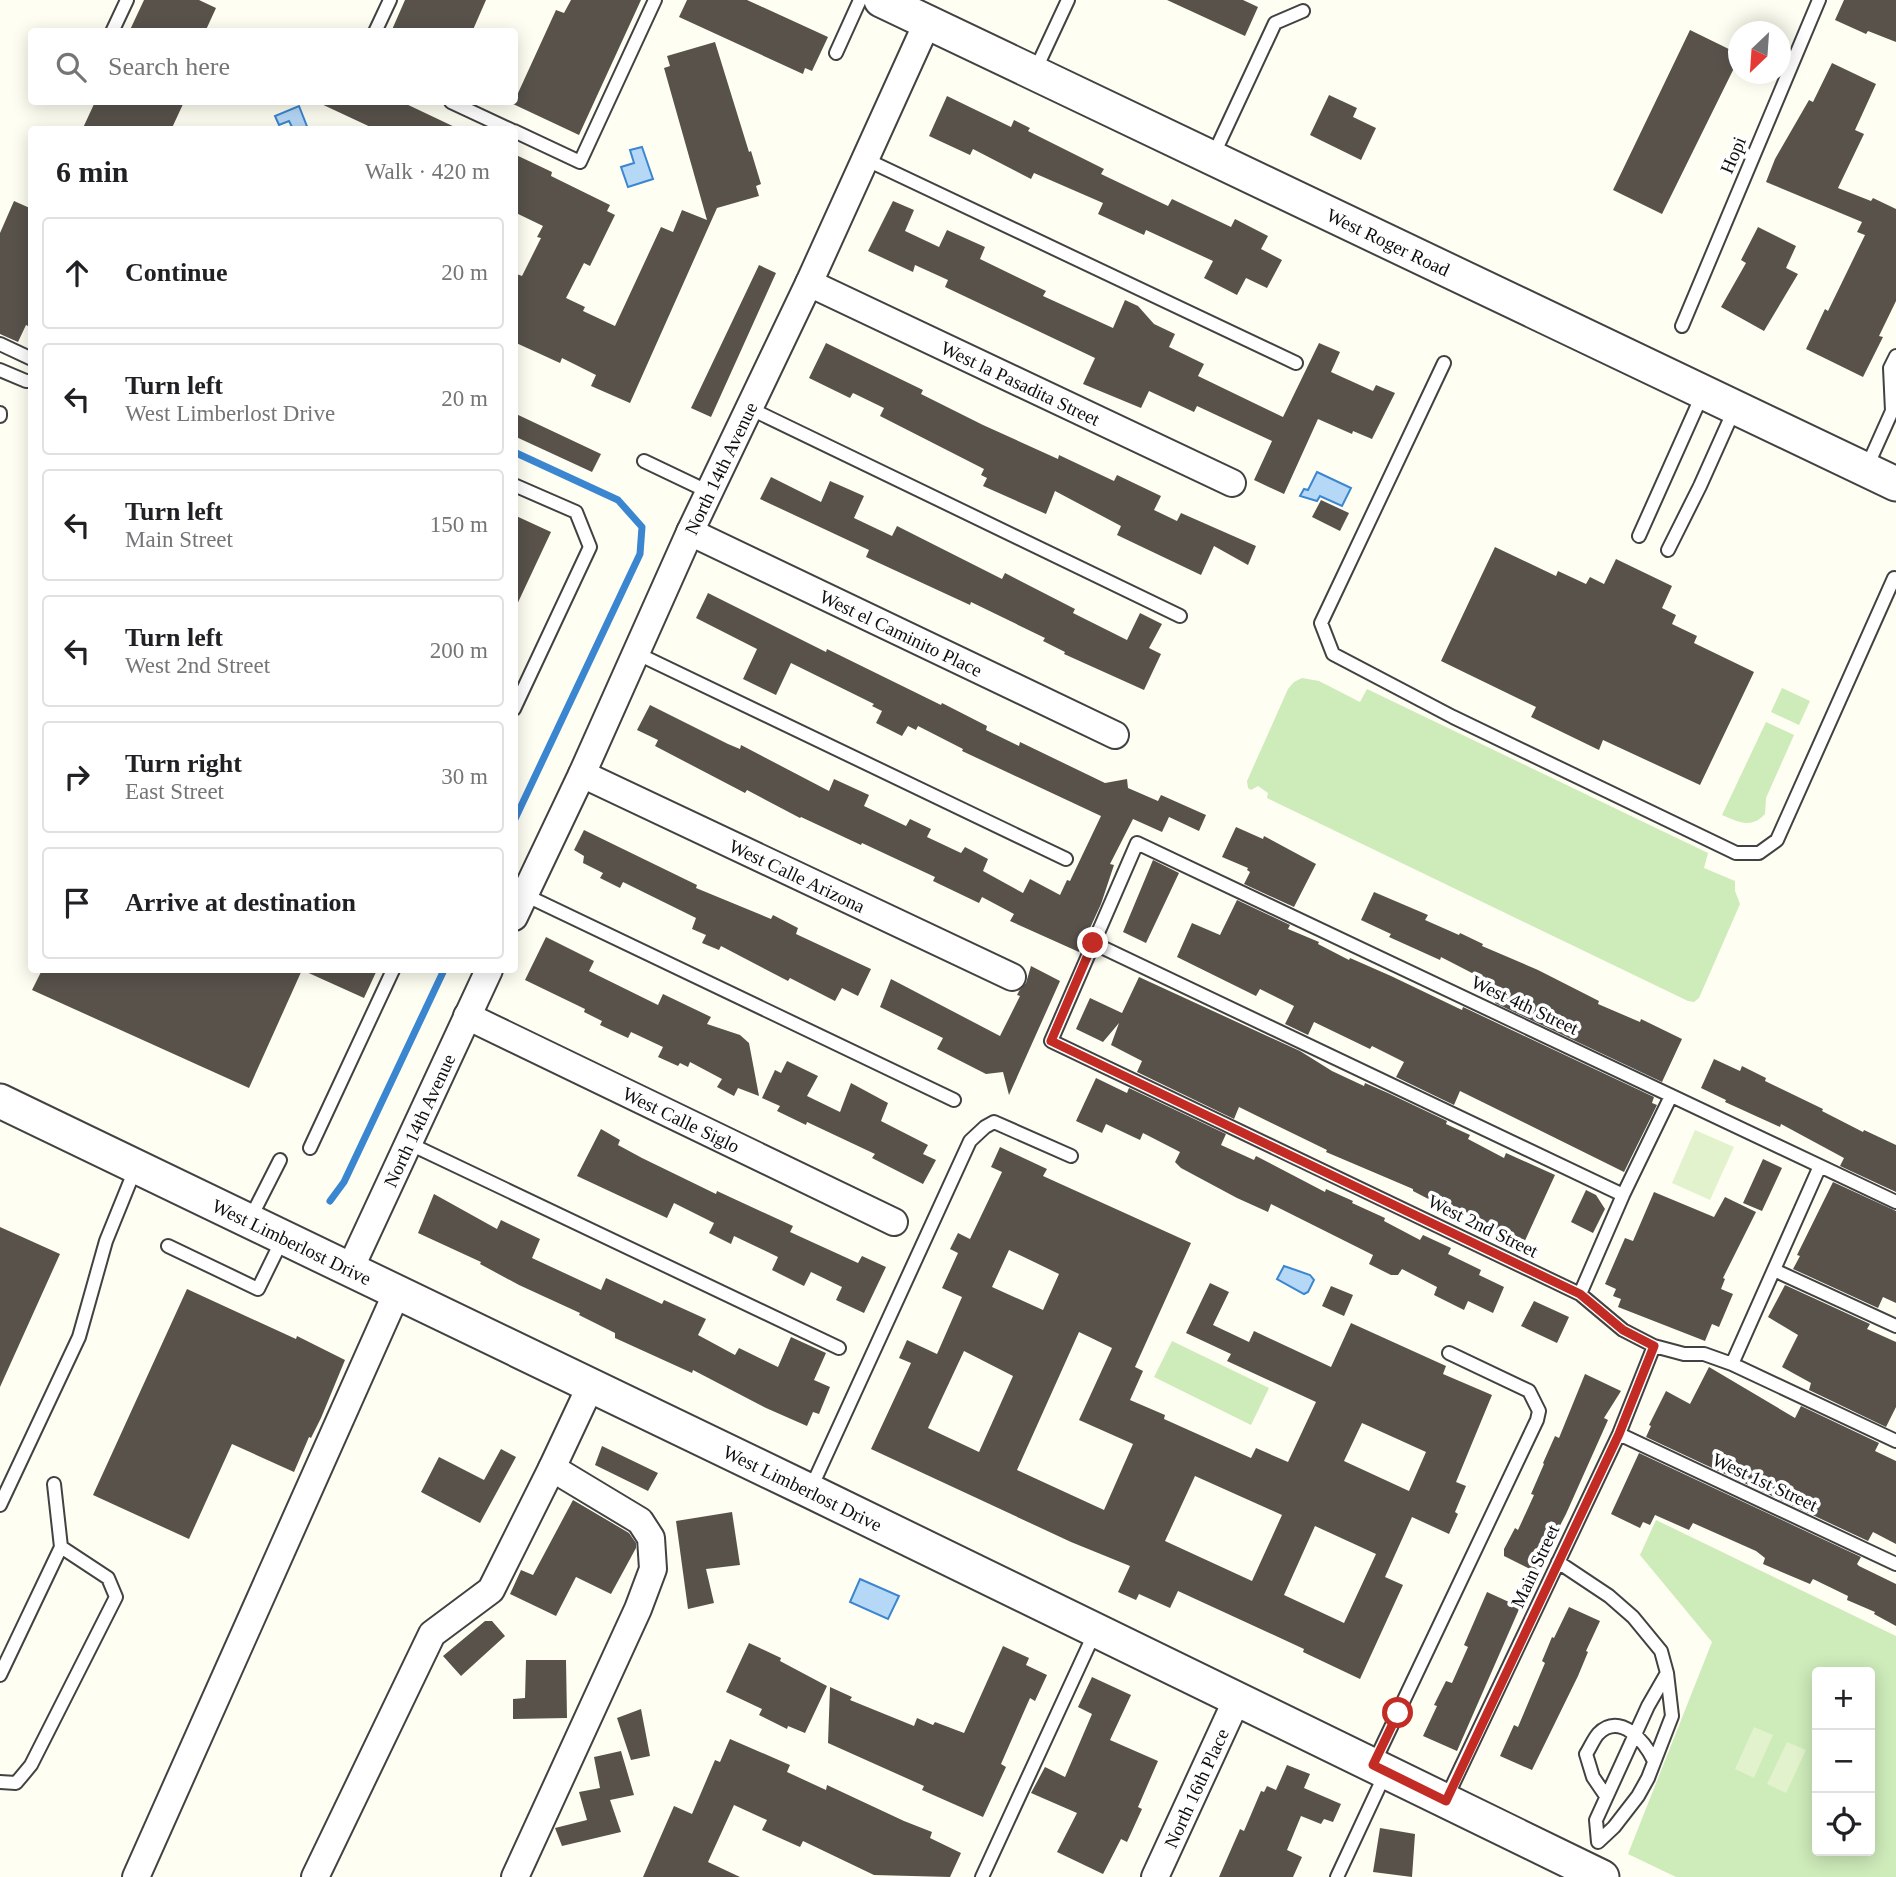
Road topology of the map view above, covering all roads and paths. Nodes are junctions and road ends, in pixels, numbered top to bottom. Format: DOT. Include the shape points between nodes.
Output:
graph roads {
  1 [pos="127,0"];
  2 [pos="390,0"];
  3 [pos="655,0"];
  4 [pos="860,0"];
  5 [pos="881,0"];
  6 [pos="1068,0"];
  7 [pos="1819,0"];
  8 [pos="1303,11"];
  9 [pos="927,23"];
  10 [pos="114,28"];
  11 [pos="377,28"];
  12 [pos="836,53"];
  13 [pos="1034,74"];
  14 [pos="458,105"];
  15 [pos="504,126"];
  16 [pos="518,132"];
  17 [pos="1212,158"];
  18 [pos="865,159"];
  19 [pos="808,283"];
  20 [pos="1682,326"];
  21 [pos="0,344"];
  22 [pos="1896,356"];
  23 [pos="28,357"];
  24 [pos="1296,363"];
  25 [pos="1444,363"];
  26 [pos="0,370"];
  27 [pos="28,381"];
  28 [pos="1703,392"];
  29 [pos="1735,407"];
  30 [pos="749,408"];
  31 [pos="1894,410"];
  32 [pos="644,461"];
  33 [pos="1866,469"];
  34 [pos="1232,483"];
  35 [pos="1896,484"];
  36 [pos="518,487"];
  37 [pos="709,492"];
  38 [pos="690,532"];
  39 [pos="1639,536"];
  40 [pos="1668,550"];
  41 [pos="1894,578"];
  42 [pos="1180,616"];
  43 [pos="636,653"];
  44 [pos="518,700"];
  45 [pos="1115,735"];
  46 [pos="582,774"];
  47 [pos="1066,859"];
  48 [pos="520,906"];
  49 [pos="1093,943"];
  50 [pos="392,973"];
  51 [pos="488,973"];
  52 [pos="1012,977"];
  53 [pos="467,1016"];
  54 [pos="1671,1096"];
  55 [pos="954,1100"];
  56 [pos="0,1101"];
  57 [pos="408,1143"];
  58 [pos="310,1148"];
  59 [pos="1071,1156"];
  60 [pos="280,1160"];
  61 [pos="136,1167"];
  62 [pos="1820,1167"];
  63 [pos="1623,1195"];
  64 [pos="1896,1202"];
  65 [pos="249,1221"];
  66 [pos="894,1222"];
  67 [pos="284,1237"];
  68 [pos="168,1246"];
  69 [pos="350,1269"];
  70 [pos="1774,1270"];
  71 [pos="397,1292"];
  72 [pos="1580,1294"];
  73 [pos="1896,1326"];
  74 [pos="1654,1346"];
  75 [pos="839,1348"];
  76 [pos="1449,1353"];
  77 [pos="1732,1364"];
  78 [pos="591,1385"];
  79 [pos="1619,1434"];
  80 [pos="1896,1441"];
  81 [pos="552,1468"];
  82 [pos="54,1484"];
  83 [pos="810,1491"];
  84 [pos="0,1505"];
  85 [pos="61,1548"];
  86 [pos="1558,1562"];
  87 [pos="1896,1564"];
  88 [pos="1096,1630"];
  89 [pos="1667,1673"];
  90 [pos="0,1675"];
  91 [pos="1237,1699"];
  92 [pos="1635,1733"];
  93 [pos="1654,1761"];
  94 [pos="1379,1768"];
  95 [pos="0,1782"];
  96 [pos="1606,1796"];
  97 [pos="1446,1801"];
  98 [pos="1594,1860"];
  99 [pos="136,1877"];
  100 [pos="315,1877"];
  101 [pos="515,1877"];
  102 [pos="982,1877"];
  103 [pos="1155,1877"];
  104 [pos="1337,1877"];
  1 -- 10 [label="lane"];
  2 -- 11 [label="lane"];
  3 -- 16 [label="lane" via="580,162"];
  4 -- 12 [label="lane"];
  5 -- 9 [label="street, West Roger Road"];
  6 -- 13 [label="lane"];
  7 -- 20 [label="lane, Hopi"];
  8 -- 17 [label="lane" via="1275,23"];
  9 -- 13 [label="street, West Roger Road"];
  9 -- 18 [label="street, North 14th Avenue"];
  13 -- 17 [label="street, West Roger Road"];
  14 -- 15 [label="lane"];
  17 -- 28 [label="street, West Roger Road"];
  18 -- 19 [label="street, North 14th Avenue"];
  18 -- 24 [label="lane"];
  19 -- 30 [label="street, North 14th Avenue"];
  19 -- 34 [label="street, West la Pasadita Street"];
  21 -- 23 [label="lane"];
  22 -- 31 [label="lane" via="1890,368"];
  25 -- 41 [label="lane" via="1321,623 1333,654 1736,853 1759,853 1777,840"];
  26 -- 27 [label="lane"];
  28 -- 29 [label="street, West Roger Road"];
  28 -- 39 [label="lane"];
  29 -- 33 [label="street, West Roger Road"];
  29 -- 40 [label="lane"];
  30 -- 37 [label="street, North 14th Avenue"];
  30 -- 42 [label="lane"];
  31 -- 33 [label="lane"];
  32 -- 37 [label="lane"];
  33 -- 35 [label="street, West Roger Road"];
  36 -- 44 [label="lane" via="576,512 590,547"];
  37 -- 38 [label="street, North 14th Avenue"];
  38 -- 43 [label="street, North 14th Avenue"];
  38 -- 45 [label="street, West el Caminito Place"];
  43 -- 46 [label="street, North 14th Avenue"];
  43 -- 47 [label="lane"];
  46 -- 48 [label="street, North 14th Avenue"];
  46 -- 52 [label="street, West Calle Arizona"];
  48 -- 55 [label="lane"];
  49 -- 54 [label="lane, West 4th Street" via="1137,844"];
  49 -- 63 [label="lane"];
  49 -- 72 [label="lane, West 2nd Street" via="1051,1041"];
  50 -- 58 [label="lane"];
  51 -- 53 [label="street, North 14th Avenue"];
  53 -- 57 [label="street, North 14th Avenue"];
  53 -- 66 [label="street, West Calle Siglo"];
  54 -- 62 [label="lane, West 4th Street"];
  54 -- 63 [label="lane"];
  56 -- 61 [label="street, West Limberlost Drive"];
  57 -- 69 [label="street, North 14th Avenue"];
  57 -- 75 [label="lane"];
  59 -- 83 [label="lane" via="994,1122 970,1141"];
  60 -- 65 [label="lane"];
  61 -- 65 [label="street, West Limberlost Drive"];
  61 -- 84 [label="lane" via="106,1241 79,1336"];
  62 -- 64 [label="lane, West 4th Street"];
  62 -- 70 [label="lane"];
  63 -- 72 [label="lane"];
  65 -- 67 [label="street, West Limberlost Drive"];
  67 -- 68 [label="lane" via="258,1290"];
  67 -- 69 [label="street, West Limberlost Drive"];
  69 -- 71 [label="street, West Limberlost Drive"];
  70 -- 73 [label="lane"];
  70 -- 77 [label="lane"];
  71 -- 78 [label="street, West Limberlost Drive"];
  71 -- 99 [label="street"];
  72 -- 74 [label="lane, West 2nd Street" via="1623,1330"];
  74 -- 77 [label="lane, West 2nd Street"];
  74 -- 79 [label="lane, Main Street"];
  76 -- 94 [label="lane" via="1529,1391 1539,1411 1538,1420"];
  77 -- 80 [label="lane, West 2nd Street"];
  78 -- 81 [label="street"];
  78 -- 83 [label="street, West Limberlost Drive"];
  79 -- 86 [label="lane, Main Street"];
  79 -- 87 [label="lane, West 1st Street"];
  81 -- 100 [label="street" via="491,1590 432,1634"];
  81 -- 101 [label="street" via="640,1521 651,1538 653,1569"];
  82 -- 85 [label="lane"];
  83 -- 88 [label="street, West Limberlost Drive"];
  85 -- 90 [label="lane"];
  85 -- 95 [label="lane" via="108,1578 116,1597 31,1765 16,1783"];
  86 -- 89 [label="lane" via="1633,1617 1661,1651"];
  86 -- 97 [label="lane, Main Street"];
  88 -- 91 [label="street, West Limberlost Drive"];
  88 -- 102 [label="lane"];
  89 -- 92 [label="lane"];
  89 -- 93 [label="lane" via="1672,1716"];
  91 -- 94 [label="street, West Limberlost Drive"];
  91 -- 103 [label="street, North 16th Place"];
  92 -- 93 [label="lane"];
  92 -- 96 [label="lane"];
  92 -- 96 [label="lane" via="1617,1726 1600,1732 1586,1754 1593,1777"];
  93 -- 98 [label="lane" via="1638,1796"];
  94 -- 97 [label="street, West Limberlost Drive"];
  94 -- 104 [label="lane"];
  96 -- 98 [label="lane" via="1596,1820"];
  97 -- 98 [label="street, West Limberlost Drive"];
}
